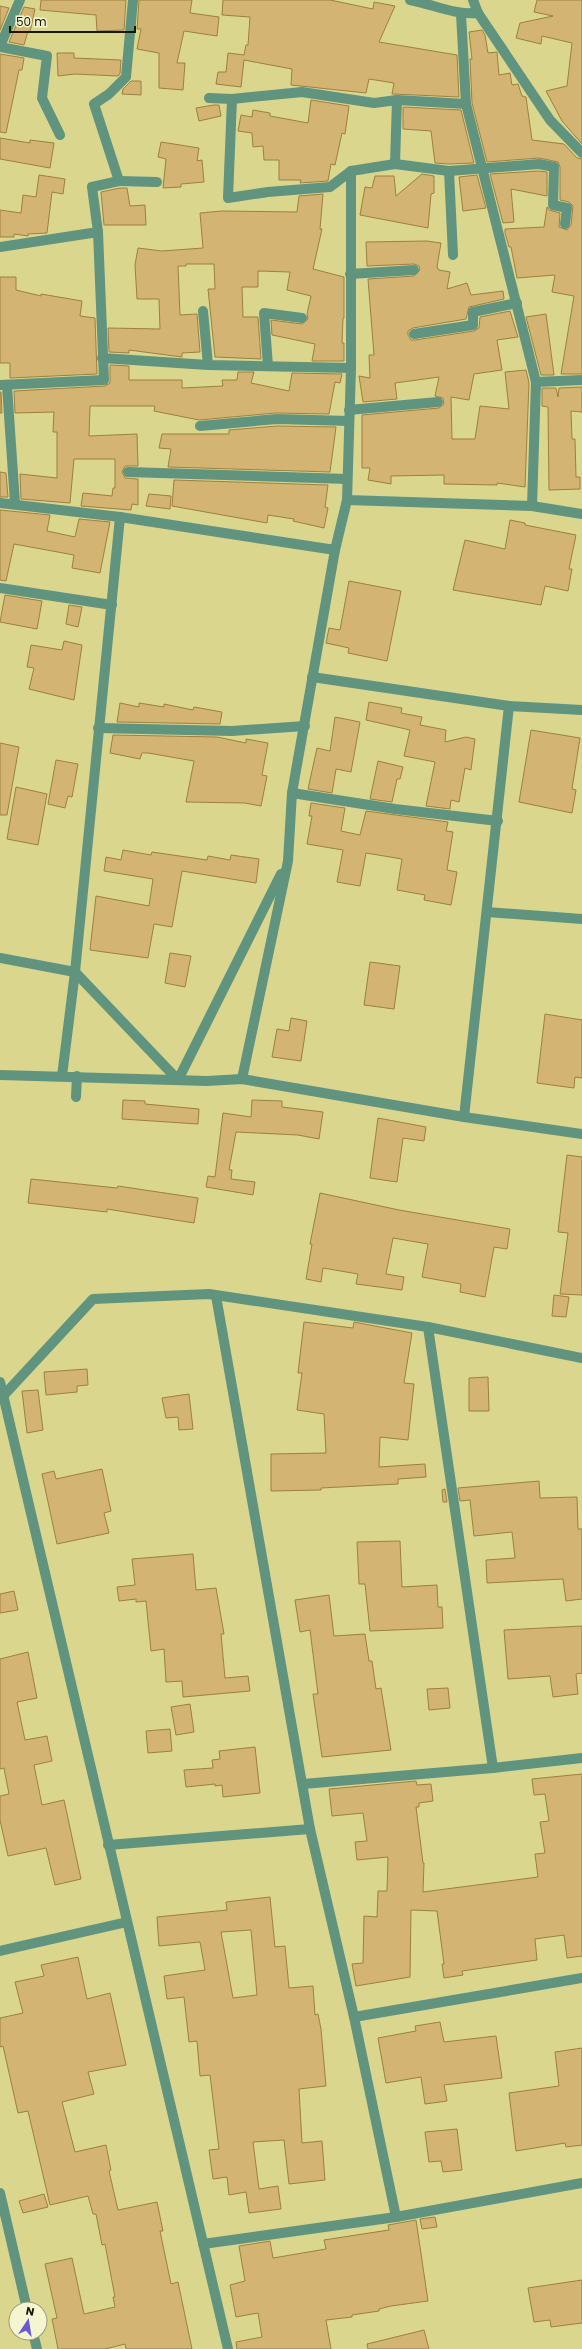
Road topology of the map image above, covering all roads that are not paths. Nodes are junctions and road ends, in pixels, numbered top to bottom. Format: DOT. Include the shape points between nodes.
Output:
graph roads {
  1 [pos="20,0"];
  2 [pos="133,0"];
  3 [pos="410,0"];
  4 [pos="473,0"];
  5 [pos="478,13"];
  6 [pos="461,14"];
  7 [pos="0,46"];
  8 [pos="210,98"];
  9 [pos="232,99"];
  10 [pos="397,100"];
  11 [pos="466,104"];
  12 [pos="60,134"];
  13 [pos="582,153"];
  14 [pos="395,164"];
  15 [pos="448,170"];
  16 [pos="481,170"];
  17 [pos="351,171"];
  18 [pos="120,180"];
  19 [pos="157,182"];
  20 [pos="565,224"];
  21 [pos="98,232"];
  22 [pos="0,247"];
  23 [pos="453,255"];
  24 [pos="414,270"];
  25 [pos="350,274"];
  26 [pos="517,303"];
  27 [pos="203,311"];
  28 [pos="302,318"];
  29 [pos="414,334"];
  30 [pos="102,358"];
  31 [pos="208,365"];
  32 [pos="268,366"];
  33 [pos="351,368"];
  34 [pos="582,380"];
  35 [pos="536,382"];
  36 [pos="4,386"];
  37 [pos="438,402"];
  38 [pos="349,415"];
  39 [pos="200,426"];
  40 [pos="128,472"];
  41 [pos="347,479"];
  42 [pos="347,500"];
  43 [pos="0,503"];
  44 [pos="15,503"];
  45 [pos="532,506"];
  46 [pos="582,514"];
  47 [pos="120,517"];
  48 [pos="335,550"];
  49 [pos="0,588"];
  50 [pos="112,605"];
  51 [pos="312,676"];
  52 [pos="509,706"];
  53 [pos="582,710"];
  54 [pos="305,726"];
  55 [pos="98,728"];
  56 [pos="292,793"];
  57 [pos="498,821"];
  58 [pos="288,861"];
  59 [pos="487,912"];
  60 [pos="582,919"];
  61 [pos="0,958"];
  62 [pos="75,972"];
  63 [pos="0,1075"];
  64 [pos="62,1076"];
  65 [pos="77,1076"];
  66 [pos="178,1080"];
  67 [pos="242,1080"];
  68 [pos="76,1097"];
  69 [pos="464,1117"];
  70 [pos="582,1134"];
  71 [pos="216,1296"];
  72 [pos="428,1327"];
  73 [pos="582,1358"];
  74 [pos="0,1382"];
  75 [pos="3,1396"];
  76 [pos="5,1427"];
  77 [pos="582,1758"];
  78 [pos="493,1768"];
  79 [pos="303,1784"];
  80 [pos="310,1829"];
  81 [pos="108,1845"];
  82 [pos="126,1922"];
  83 [pos="0,1951"];
  84 [pos="582,1978"];
  85 [pos="354,2017"];
  86 [pos="582,2183"];
  87 [pos="0,2193"];
  88 [pos="396,2217"];
  89 [pos="203,2244"];
  90 [pos="25,2301"];
  91 [pos="228,2349"];
  1 -- 7 [label="street"];
  2 -- 18 [label="street" via="126,77 109,94 94,104"];
  3 -- 6 [label="street" via="433,4"];
  4 -- 5 [label="street"];
  5 -- 6 [label="street"];
  5 -- 13 [label="street" via="550,120"];
  6 -- 11 [label="street"];
  7 -- 12 [label="street" via="47,56 42,98"];
  8 -- 9 [label="street"];
  9 -- 10 [label="street" via="302,92 374,103"];
  9 -- 17 [label="street" via="228,198 330,187"];
  10 -- 11 [label="street"];
  10 -- 14 [label="street"];
  11 -- 16 [label="street"];
  14 -- 15 [label="street"];
  14 -- 17 [label="street"];
  15 -- 16 [label="street"];
  15 -- 23 [label="street"];
  16 -- 20 [label="street" via="539,164 554,167 552,205 567,208"];
  16 -- 26 [label="street"];
  17 -- 25 [label="street"];
  18 -- 19 [label="street"];
  18 -- 21 [label="street" via="92,186"];
  21 -- 22 [label="street"];
  21 -- 30 [label="street"];
  24 -- 25 [label="street"];
  25 -- 33 [label="street"];
  26 -- 29 [label="street" via="473,312 473,325"];
  26 -- 35 [label="street"];
  27 -- 31 [label="street"];
  28 -- 32 [label="street" via="264,313"];
  30 -- 31 [label="street"];
  30 -- 36 [label="street" via="104,380"];
  31 -- 32 [label="street"];
  32 -- 33 [label="street"];
  33 -- 38 [label="street"];
  34 -- 35 [label="street"];
  35 -- 45 [label="street"];
  36 -- 44 [label="street"];
  37 -- 38 [label="street"];
  38 -- 39 [label="street"];
  38 -- 41 [label="street"];
  40 -- 41 [label="street"];
  41 -- 42 [label="street"];
  42 -- 45 [label="street"];
  42 -- 48 [label="street"];
  43 -- 44 [label="street"];
  44 -- 47 [label="street"];
  45 -- 46 [label="street"];
  47 -- 48 [label="street"];
  47 -- 50 [label="street"];
  48 -- 51 [label="street"];
  49 -- 50 [label="street"];
  50 -- 55 [label="street"];
  51 -- 52 [label="street"];
  51 -- 54 [label="street"];
  52 -- 53 [label="street"];
  52 -- 57 [label="street"];
  54 -- 55 [label="street" via="232,730"];
  54 -- 56 [label="street"];
  55 -- 62 [label="street"];
  56 -- 57 [label="street"];
  56 -- 58 [label="street"];
  57 -- 59 [label="street"];
  58 -- 66 [label="street"];
  58 -- 67 [label="street"];
  59 -- 60 [label="street"];
  59 -- 69 [label="street"];
  61 -- 62 [label="street"];
  62 -- 64 [label="street"];
  62 -- 66 [label="street"];
  63 -- 64 [label="street"];
  64 -- 65 [label="street"];
  65 -- 66 [label="street"];
  65 -- 68 [label="street"];
  66 -- 67 [label="street"];
  67 -- 69 [label="street"];
  69 -- 70 [label="street"];
  71 -- 72 [label="street"];
  71 -- 75 [label="street" via="93,1299"];
  71 -- 79 [label="street"];
  72 -- 73 [label="street"];
  72 -- 78 [label="street"];
  74 -- 75 [label="street"];
  75 -- 76 [label="street"];
  76 -- 81 [label="street"];
  77 -- 78 [label="street"];
  78 -- 79 [label="street"];
  79 -- 80 [label="street"];
  80 -- 81 [label="street"];
  80 -- 85 [label="street"];
  81 -- 82 [label="street"];
  82 -- 83 [label="street"];
  82 -- 89 [label="street"];
  84 -- 85 [label="street"];
  85 -- 88 [label="street"];
  86 -- 88 [label="street"];
  87 -- 90 [label="street"];
  88 -- 89 [label="street"];
  89 -- 91 [label="street"];
}
